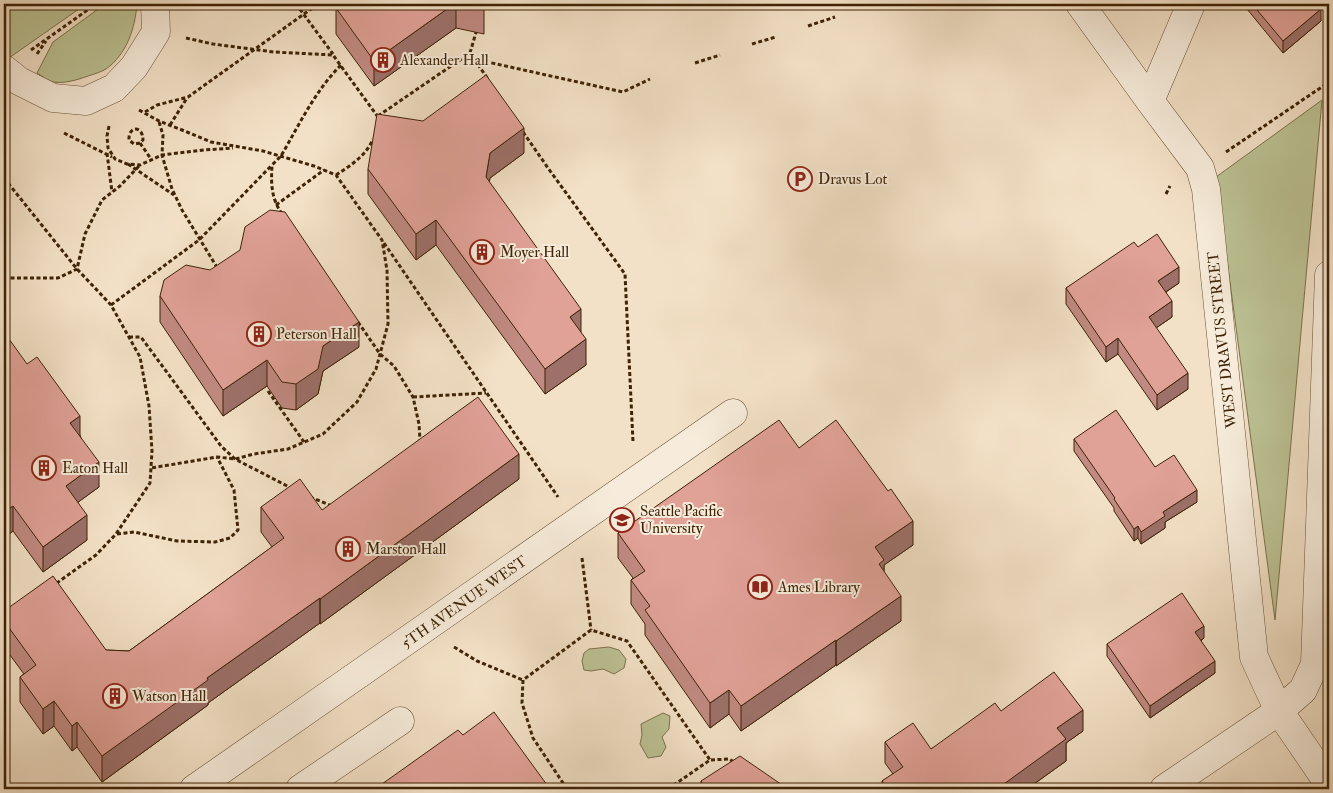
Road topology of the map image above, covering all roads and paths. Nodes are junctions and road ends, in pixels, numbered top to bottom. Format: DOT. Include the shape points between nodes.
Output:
graph roads {
  1 [pos="96,4"];
  2 [pos="155,4"];
  3 [pos="296,4"];
  4 [pos="317,4"];
  5 [pos="877,4"];
  6 [pos="1080,4"];
  7 [pos="1191,4"];
  8 [pos="867,7"];
  9 [pos="304,14"];
  10 [pos="835,17"];
  11 [pos="479,23"];
  12 [pos="808,26"];
  13 [pos="156,32"];
  14 [pos="776,36"];
  15 [pos="752,44"];
  16 [pos="256,49"];
  17 [pos="470,53"];
  18 [pos="333,55"];
  19 [pos="720,55"];
  20 [pos="474,58"];
  21 [pos="695,63"];
  22 [pos="341,65"];
  23 [pos="4,70"];
  24 [pos="650,79"];
  25 [pos="490,82"];
  26 [pos="1329,82"];
  27 [pos="114,88"];
  28 [pos="188,97"];
  29 [pos="1150,101"];
  30 [pos="145,112"];
  31 [pos="378,117"];
  32 [pos="110,119"];
  33 [pos="159,121"];
  34 [pos="170,125"];
  35 [pos="377,125"];
  36 [pos="521,129"];
  37 [pos="376,133"];
  38 [pos="140,143"];
  39 [pos="108,148"];
  40 [pos="238,148"];
  41 [pos="1223,154"];
  42 [pos="162,155"];
  43 [pos="281,156"];
  44 [pos="151,159"];
  45 [pos="127,164"];
  46 [pos="140,165"];
  47 [pos="272,165"];
  48 [pos="136,170"];
  49 [pos="324,170"];
  50 [pos="336,174"];
  51 [pos="4,178"];
  52 [pos="112,192"];
  53 [pos="175,196"];
  54 [pos="276,205"];
  55 [pos="287,221"];
  56 [pos="199,240"];
  57 [pos="382,240"];
  58 [pos="77,269"];
  59 [pos="1329,275"];
  60 [pos="222,276"];
  61 [pos="4,278"];
  62 [pos="111,305"];
  63 [pos="352,315"];
  64 [pos="129,337"];
  65 [pos="380,354"];
  66 [pos="268,391"];
  67 [pos="487,393"];
  68 [pos="413,397"];
  69 [pos="733,413"];
  70 [pos="304,442"];
  71 [pos="420,442"];
  72 [pos="217,458"];
  73 [pos="235,459"];
  74 [pos="151,468"];
  75 [pos="634,482"];
  76 [pos="293,488"];
  77 [pos="310,497"];
  78 [pos="333,506"];
  79 [pos="576,523"];
  80 [pos="116,534"];
  81 [pos="581,556"];
  82 [pos="49,588"];
  83 [pos="591,630"];
  84 [pos="477,661"];
  85 [pos="523,680"];
  86 [pos="1279,711"];
  87 [pos="400,721"];
  88 [pos="710,760"];
  89 [pos="740,766"];
  90 [pos="1329,784"];
  91 [pos="194,789"];
  92 [pos="300,789"];
  93 [pos="567,789"];
  94 [pos="668,789"];
  95 [pos="1164,789"];
  1 -- 23 [label="path"];
  2 -- 13 [label="street"];
  3 -- 9 [label="path"];
  4 -- 9 [label="path"];
  5 -- 8 [label="path"];
  6 -- 29 [label="street, WEST DRAVUS STREET"];
  7 -- 29 [label="street"];
  9 -- 16 [label="path"];
  9 -- 18 [label="path"];
  10 -- 12 [label="path"];
  11 -- 17 [label="path"];
  13 -- 16 [label="path"];
  13 -- 27 [label="street" via="134,67"];
  14 -- 15 [label="path"];
  16 -- 18 [label="path"];
  16 -- 28 [label="path"];
  17 -- 20 [label="path"];
  17 -- 31 [label="path"];
  18 -- 22 [label="path"];
  19 -- 21 [label="path"];
  20 -- 24 [label="path" via="623,92"];
  20 -- 25 [label="path"];
  22 -- 31 [label="path"];
  22 -- 43 [label="path" via="318,92"];
  23 -- 27 [label="street" via="53,98 86,101"];
  26 -- 41 [label="path"];
  27 -- 30 [label="path" via="133,107"];
  28 -- 30 [label="path" via="157,105"];
  28 -- 34 [label="path"];
  29 -- 86 [label="street, WEST DRAVUS STREET" via="1200,168 1206,189 1254,657"];
  30 -- 33 [label="path"];
  31 -- 35 [label="path"];
  32 -- 39 [label="path"];
  33 -- 34 [label="path"];
  33 -- 42 [label="path" via="163,135"];
  34 -- 40 [label="path" via="212,142"];
  36 -- 75 [label="path" via="625,274"];
  37 -- 50 [label="path" via="358,160"];
  38 -- 38 [label="path" via="141,131 130,132 129,140 134,144"];
  38 -- 44 [label="path"];
  39 -- 45 [label="path" via="115,159"];
  39 -- 52 [label="path"];
  40 -- 42 [label="path"];
  40 -- 43 [label="path"];
  42 -- 44 [label="path"];
  42 -- 53 [label="path"];
  43 -- 47 [label="path"];
  43 -- 49 [label="path"];
  44 -- 46 [label="path"];
  45 -- 46 [label="path"];
  45 -- 48 [label="path"];
  46 -- 48 [label="path"];
  47 -- 54 [label="path" via="271,184"];
  47 -- 56 [label="path"];
  48 -- 52 [label="path"];
  48 -- 53 [label="path"];
  49 -- 50 [label="path"];
  49 -- 54 [label="path"];
  50 -- 57 [label="path"];
  51 -- 58 [label="path"];
  52 -- 58 [label="path" via="102,200 85,234"];
  53 -- 56 [label="path"];
  54 -- 55 [label="path"];
  56 -- 60 [label="path"];
  56 -- 62 [label="path"];
  57 -- 65 [label="path" via="387,270 388,324"];
  57 -- 67 [label="path"];
  58 -- 61 [label="path" via="58,278"];
  58 -- 62 [label="path"];
  59 -- 86 [label="street" via="1315,664 1303,690"];
  62 -- 64 [label="path"];
  63 -- 65 [label="path"];
  64 -- 73 [label="path" via="140,337 221,446"];
  64 -- 74 [label="path" via="140,357 150,406"];
  65 -- 68 [label="path" via="394,366"];
  65 -- 70 [label="path" via="376,369 357,402 323,434"];
  66 -- 70 [label="path"];
  67 -- 68 [label="path"];
  67 -- 79 [label="path"];
  68 -- 71 [label="path"];
  69 -- 75 [label="street, 5TH AVENUE WEST"];
  70 -- 73 [label="path" via="288,449"];
  72 -- 73 [label="path"];
  72 -- 74 [label="path"];
  72 -- 80 [label="path" via="234,490 238,530 230,538 215,542 177,541 134,532"];
  73 -- 76 [label="path"];
  74 -- 80 [label="path" via="150,482"];
  75 -- 79 [label="street, 5TH AVENUE WEST"];
  77 -- 78 [label="path"];
  79 -- 91 [label="street, 5TH AVENUE WEST"];
  80 -- 82 [label="path" via="96,555"];
  81 -- 83 [label="path"];
  83 -- 85 [label="path"];
  83 -- 88 [label="path" via="628,641"];
  84 -- 85 [label="path"];
  85 -- 93 [label="path" via="522,704 534,738"];
  86 -- 90 [label="street, WEST DRAVUS STREET"];
  86 -- 95 [label="street"];
  87 -- 92 [label="street"];
  88 -- 89 [label="path" via="729,759"];
  88 -- 94 [label="path"];
}
